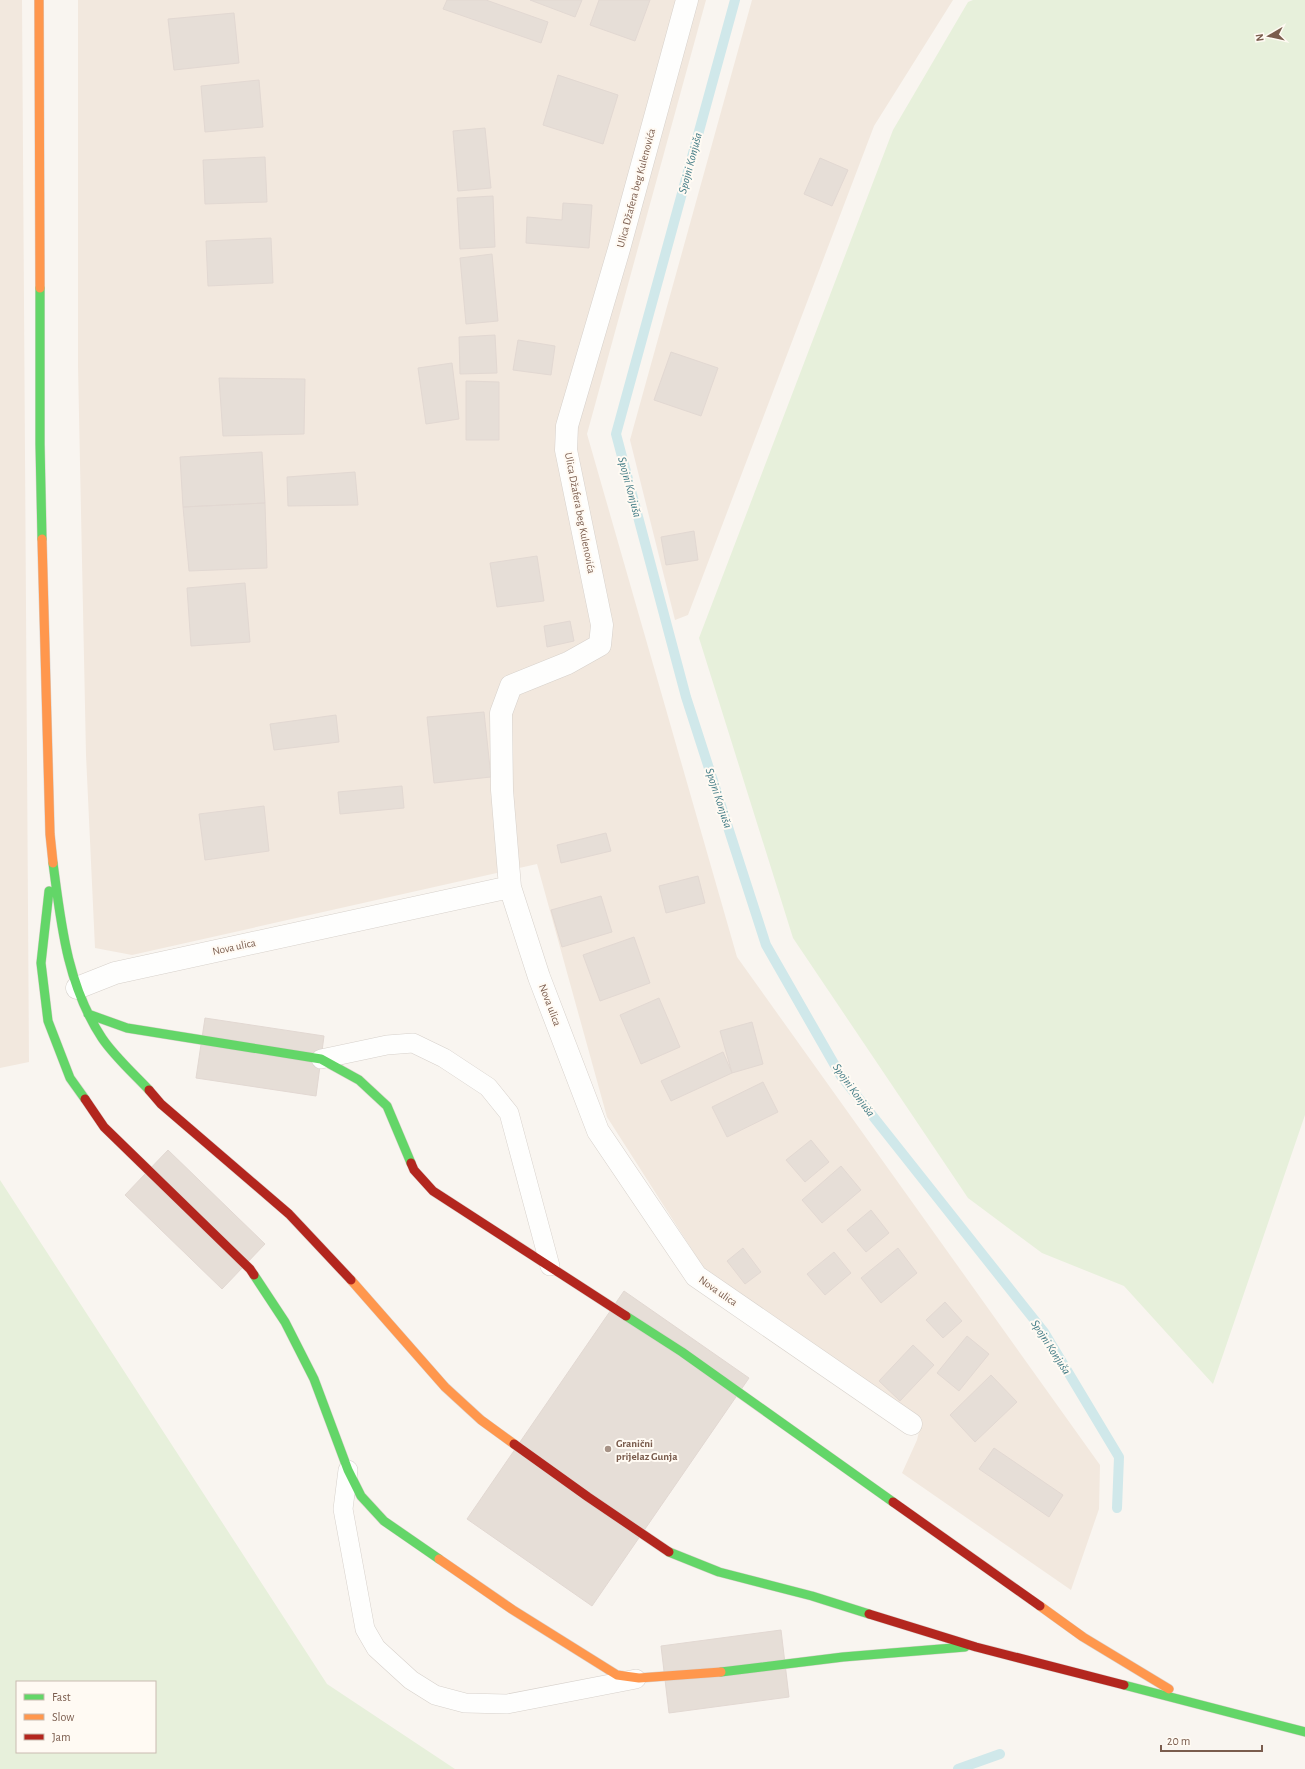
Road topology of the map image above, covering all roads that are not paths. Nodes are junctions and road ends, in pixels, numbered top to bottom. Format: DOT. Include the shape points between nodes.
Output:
graph roads {
  1 [pos="39,0"];
  2 [pos="687,0"];
  3 [pos="52,864"];
  4 [pos="510,887"];
  5 [pos="77,988"];
  6 [pos="88,1014"];
  7 [pos="321,1059"];
  8 [pos="550,1266"];
  9 [pos="911,1424"];
  10 [pos="348,1470"];
  11 [pos="976,1646"];
  12 [pos="639,1678"];
  13 [pos="1188,1701"];
  14 [pos="1305,1732"];
  1 -- 3 [label="main road" via="40,444"];
  2 -- 4 [label="street, Ulica Džafera beg Kulenovića" via="619,249 567,426 566,450 602,625 600,645 568,663 511,686 501,713 502,790"];
  3 -- 5 [label="main road" via="68,961"];
  3 -- 10 [label="main road" via="41,963 43,990 48,1021 70,1078 104,1127 250,1269 285,1322 314,1379"];
  4 -- 5 [label="street, Nova ulica" via="115,973"];
  4 -- 9 [label="street, Nova ulica" via="539,977 598,1131 696,1276"];
  5 -- 6 [label="main road"];
  6 -- 7 [label="main road" via="134,1029"];
  6 -- 11 [label="main road" via="103,1040 161,1104 289,1214 445,1387 481,1420 588,1497 671,1552 719,1572 812,1596"];
  7 -- 8 [label="main road" via="359,1080 388,1106 414,1170 433,1191"];
  7 -- 8 [label="lane" via="387,1045 413,1043 444,1058 488,1087 509,1113"];
  8 -- 13 [label="main road" via="682,1352 1083,1637"];
  10 -- 12 [label="main road" via="361,1496 384,1521 513,1610 617,1675"];
  10 -- 12 [label="lane" via="343,1509 365,1628 376,1648 411,1680 435,1695 465,1703 507,1704"];
  11 -- 12 [label="main road"];
  11 -- 13 [label="main road"];
  13 -- 14 [label="main road"];
}
